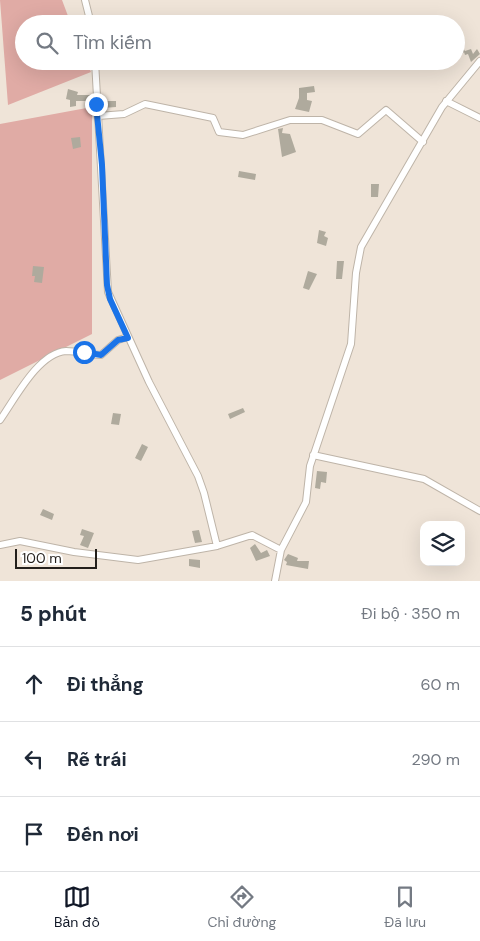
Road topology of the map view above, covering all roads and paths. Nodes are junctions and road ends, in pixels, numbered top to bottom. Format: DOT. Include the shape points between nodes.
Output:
graph roads {
  1 [pos="84,0"];
  2 [pos="88,15"];
  3 [pos="480,61"];
  4 [pos="95,70"];
  5 [pos="446,101"];
  6 [pos="98,116"];
  7 [pos="480,118"];
  8 [pos="424,142"];
  9 [pos="128,338"];
  10 [pos="0,420"];
  11 [pos="313,455"];
  12 [pos="480,511"];
  13 [pos="0,545"];
  14 [pos="217,546"];
  15 [pos="282,550"];
  16 [pos="275,581"];
  1 -- 2 [label="street"];
  3 -- 5 [label="street"];
  4 -- 6 [label="street"];
  5 -- 7 [label="street"];
  5 -- 8 [label="street"];
  6 -- 8 [label="street" via="124,114 145,104 213,118 219,132 236,135 290,120 322,120 358,134 386,110"];
  6 -- 9 [label="street" via="107,285"];
  8 -- 11 [label="street" via="361,247 351,344"];
  9 -- 10 [label="street" via="118,340 101,355 67,351 50,356 34,372"];
  9 -- 14 [label="street" via="198,476"];
  11 -- 12 [label="street" via="424,479"];
  11 -- 15 [label="street" via="306,502"];
  13 -- 14 [label="street" via="20,541 138,560"];
  14 -- 15 [label="street" via="252,535"];
  15 -- 16 [label="street"];
}
